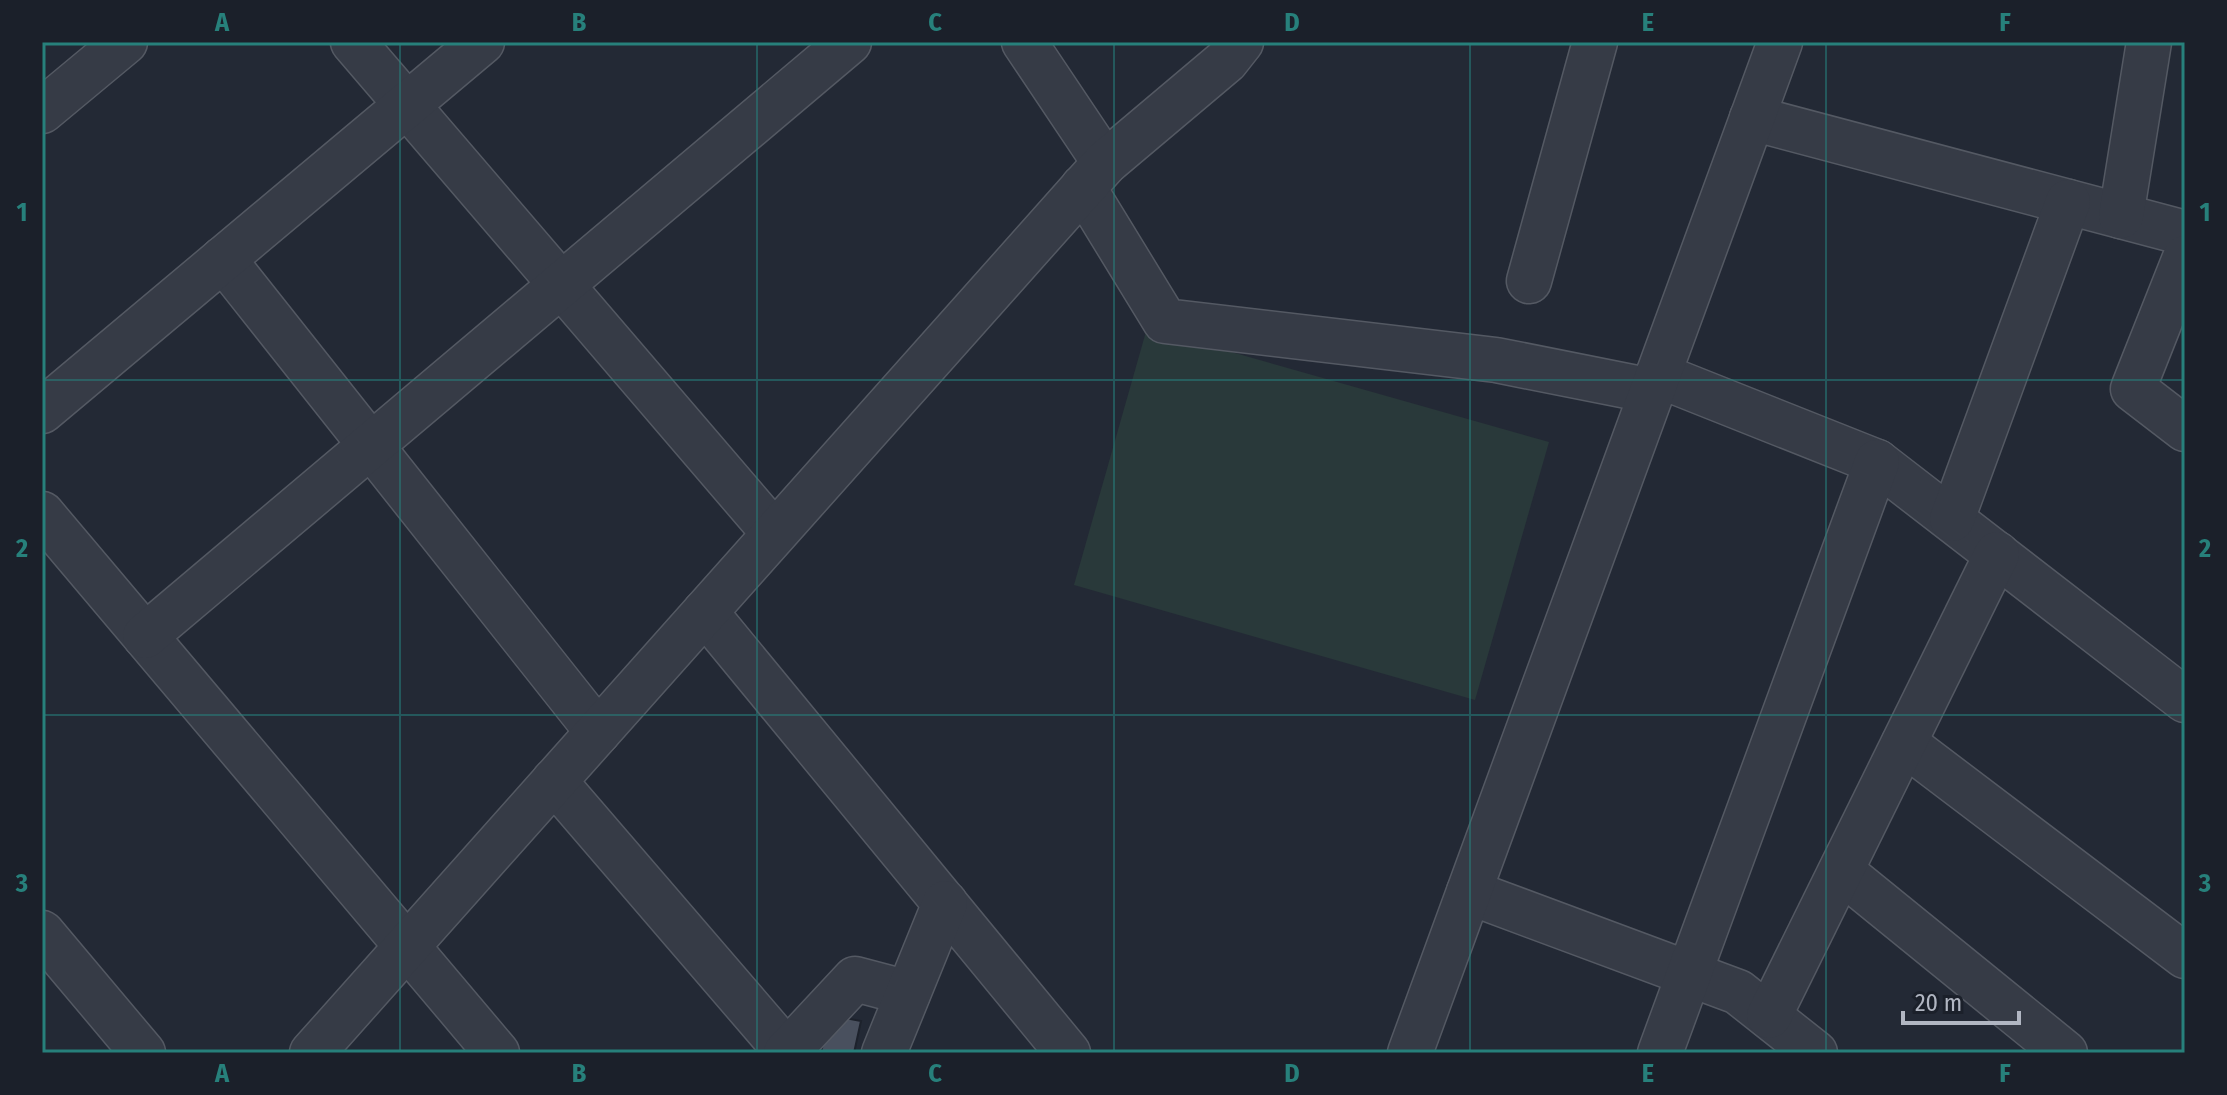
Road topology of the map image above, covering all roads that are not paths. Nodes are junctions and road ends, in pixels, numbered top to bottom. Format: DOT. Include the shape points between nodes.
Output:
graph roads {
  1 [pos="125,42"];
  2 [pos="353,42"];
  3 [pos="482,42"];
  4 [pos="849,42"];
  5 [pos="1024,42"];
  6 [pos="1241,42"];
  7 [pos="1595,42"];
  8 [pos="1780,42"];
  9 [pos="2149,42"];
  10 [pos="407,105"];
  11 [pos="42,111"];
  12 [pos="1752,118"];
  13 [pos="1094,175"];
  14 [pos="2068,202"];
  15 [pos="2121,216"];
  16 [pos="2185,233"];
  17 [pos="2185,258"];
  18 [pos="223,259"];
  19 [pos="1529,281"];
  20 [pos="561,285"];
  21 [pos="1655,383"];
  22 [pos="42,411"];
  23 [pos="2185,429"];
  24 [pos="371,446"];
  25 [pos="1877,462"];
  26 [pos="42,514"];
  27 [pos="1952,519"];
  28 [pos="774,533"];
  29 [pos="1997,554"];
  30 [pos="705,612"];
  31 [pos="145,636"];
  32 [pos="2185,700"];
  33 [pos="598,732"];
  34 [pos="1904,743"];
  35 [pos="554,781"];
  36 [pos="1841,871"];
  37 [pos="1469,892"];
  38 [pos="945,903"];
  39 [pos="42,933"];
  40 [pos="407,946"];
  41 [pos="2185,956"];
  42 [pos="1689,973"];
  43 [pos="908,993"];
  44 [pos="1769,1016"];
  45 [pos="1054,1046"];
  46 [pos="143,1053"];
  47 [pos="312,1053"];
  48 [pos="497,1053"];
  49 [pos="787,1053"];
  50 [pos="884,1053"];
  51 [pos="1410,1053"];
  52 [pos="1660,1053"];
  53 [pos="1815,1053"];
  54 [pos="2065,1053"];
  1 -- 11 [label="street"];
  2 -- 10 [label="street"];
  3 -- 10 [label="street"];
  4 -- 20 [label="street"];
  5 -- 13 [label="street"];
  6 -- 13 [label="street" via="1226,61"];
  7 -- 19 [label="street"];
  8 -- 12 [label="street"];
  9 -- 15 [label="street"];
  10 -- 18 [label="street"];
  10 -- 20 [label="street"];
  12 -- 14 [label="street"];
  12 -- 21 [label="street"];
  13 -- 21 [label="street" via="1165,321"];
  13 -- 28 [label="street"];
  14 -- 15 [label="street"];
  14 -- 27 [label="street"];
  15 -- 16 [label="street"];
  17 -- 23 [label="street" via="2133,389"];
  18 -- 22 [label="street"];
  18 -- 24 [label="street"];
  20 -- 24 [label="street"];
  20 -- 28 [label="street"];
  21 -- 25 [label="street"];
  21 -- 37 [label="street"];
  24 -- 31 [label="street"];
  24 -- 33 [label="street"];
  25 -- 27 [label="street"];
  25 -- 42 [label="street"];
  26 -- 31 [label="street"];
  27 -- 29 [label="street"];
  28 -- 30 [label="street"];
  29 -- 32 [label="street"];
  29 -- 34 [label="street"];
  30 -- 33 [label="street"];
  30 -- 38 [label="street"];
  31 -- 40 [label="street"];
  33 -- 35 [label="street"];
  34 -- 36 [label="street"];
  34 -- 41 [label="street"];
  35 -- 40 [label="street"];
  35 -- 49 [label="street"];
  36 -- 44 [label="street"];
  36 -- 54 [label="street"];
  37 -- 42 [label="street"];
  37 -- 51 [label="street"];
  38 -- 43 [label="street"];
  38 -- 45 [label="street"];
  39 -- 46 [label="street"];
  40 -- 47 [label="street"];
  40 -- 48 [label="street"];
  42 -- 44 [label="street" via="1738,992"];
  42 -- 52 [label="street"];
  43 -- 49 [label="street" via="855,979"];
  43 -- 50 [label="street"];
  44 -- 53 [label="street"];
}
